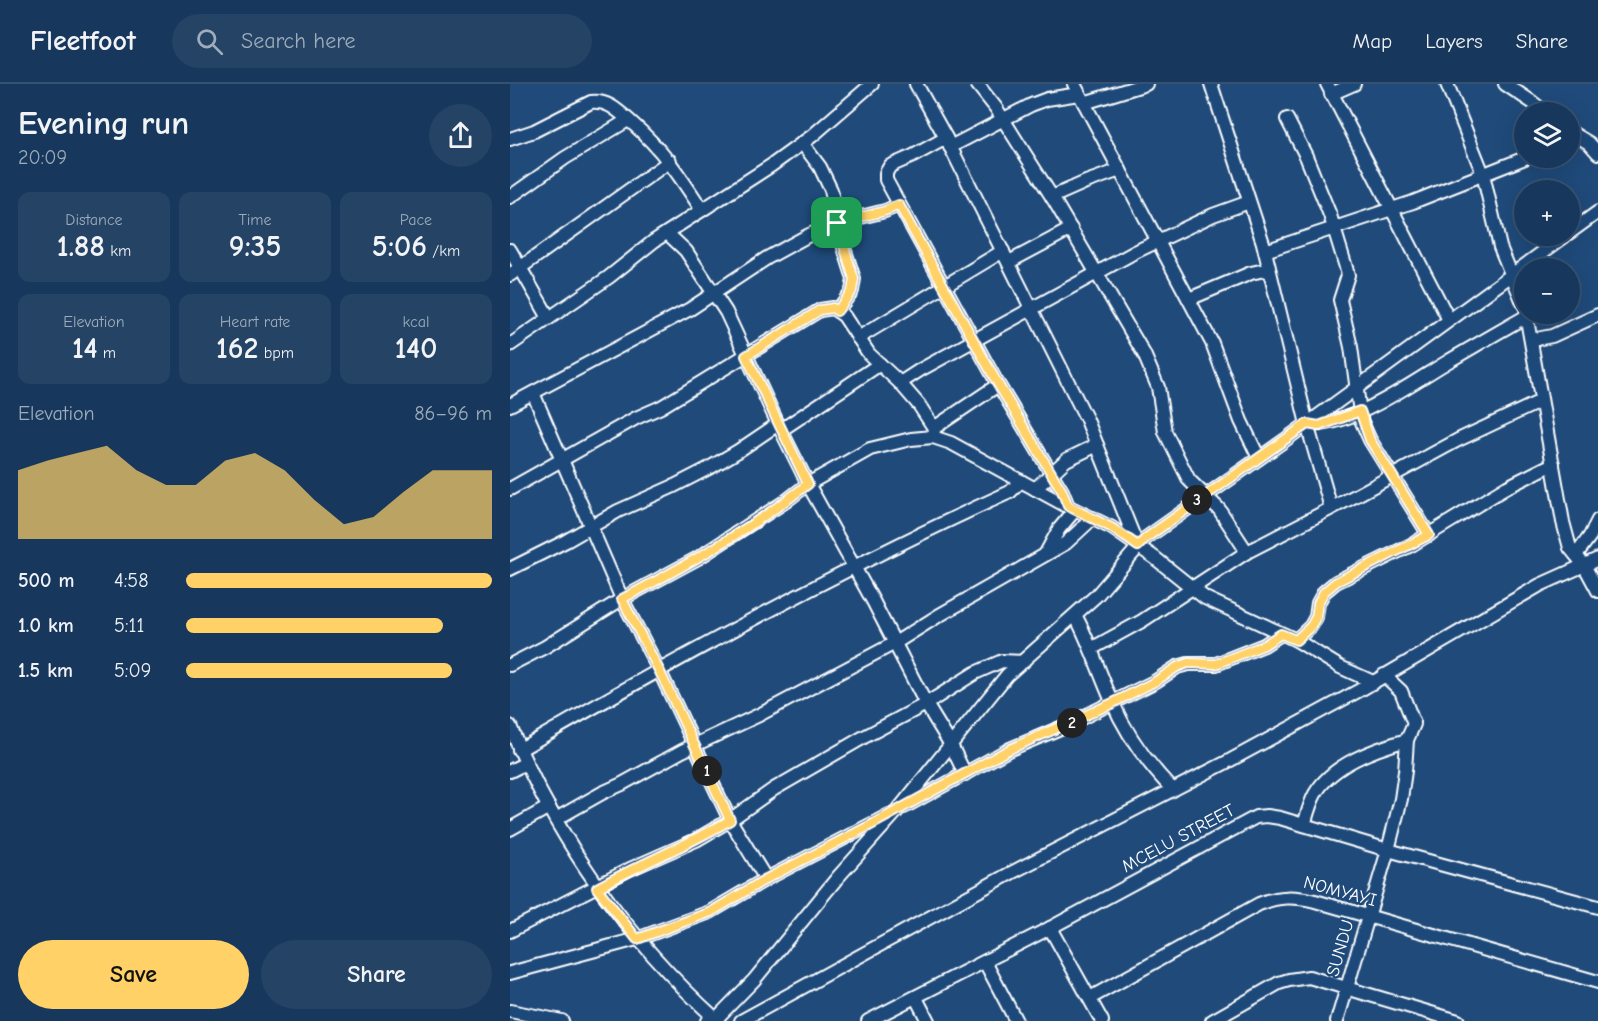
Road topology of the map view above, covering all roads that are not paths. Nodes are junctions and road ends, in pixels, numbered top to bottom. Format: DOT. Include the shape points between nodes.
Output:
graph roads {
  1 [pos="872,84"];
  2 [pos="916,84"];
  3 [pos="977,84"];
  4 [pos="1146,84"];
  5 [pos="1211,84"];
  6 [pos="1354,84"];
  7 [pos="1447,84"];
  8 [pos="1505,84"];
  9 [pos="1329,89"];
  10 [pos="1079,94"];
  11 [pos="1532,102"];
  12 [pos="1003,119"];
  13 [pos="1287,119"];
  14 [pos="628,120"];
  15 [pos="1580,138"];
  16 [pos="510,139"];
  17 [pos="948,142"];
  18 [pos="802,143"];
  19 [pos="1598,153"];
  20 [pos="670,161"];
  21 [pos="1514,162"];
  22 [pos="1120,170"];
  23 [pos="1483,174"];
  24 [pos="510,197"];
  25 [pos="1052,197"];
  26 [pos="1249,202"];
  27 [pos="899,205"];
  28 [pos="1391,209"];
  29 [pos="702,210"];
  30 [pos="1598,212"];
  31 [pos="837,223"];
  32 [pos="1580,225"];
  33 [pos="1333,227"];
  34 [pos="1071,229"];
  35 [pos="667,233"];
  36 [pos="1158,241"];
  37 [pos="1551,246"];
  38 [pos="510,250"];
  39 [pos="1265,251"];
  40 [pos="1006,257"];
  41 [pos="1269,269"];
  42 [pos="515,272"];
  43 [pos="1097,274"];
  44 [pos="1512,275"];
  45 [pos="1514,280"];
  46 [pos="945,285"];
  47 [pos="713,294"];
  48 [pos="1189,299"];
  49 [pos="1032,308"];
  50 [pos="837,311"];
  51 [pos="1598,315"];
  52 [pos="549,318"];
  53 [pos="1449,320"];
  54 [pos="1514,320"];
  55 [pos="1528,324"];
  56 [pos="858,338"];
  57 [pos="1531,340"];
  58 [pos="973,341"];
  59 [pos="510,345"];
  60 [pos="746,356"];
  61 [pos="880,364"];
  62 [pos="900,383"];
  63 [pos="998,386"];
  64 [pos="1356,389"];
  65 [pos="533,393"];
  66 [pos="1541,401"];
  67 [pos="510,405"];
  68 [pos="1360,411"];
  69 [pos="1307,424"];
  70 [pos="779,427"];
  71 [pos="933,432"];
  72 [pos="1097,445"];
  73 [pos="1259,458"];
  74 [pos="563,460"];
  75 [pos="1553,464"];
  76 [pos="1051,474"];
  77 [pos="1391,476"];
  78 [pos="1021,481"];
  79 [pos="808,484"];
  80 [pos="510,489"];
  81 [pos="1035,489"];
  82 [pos="1205,495"];
  83 [pos="1071,508"];
  84 [pos="1331,508"];
  85 [pos="1093,518"];
  86 [pos="1598,520"];
  87 [pos="589,527"];
  88 [pos="1429,535"];
  89 [pos="1138,546"];
  90 [pos="1247,552"];
  91 [pos="1045,554"];
  92 [pos="1576,555"];
  93 [pos="1598,559"];
  94 [pos="1584,565"];
  95 [pos="854,566"];
  96 [pos="510,570"];
  97 [pos="1192,589"];
  98 [pos="1598,591"];
  99 [pos="622,599"];
  100 [pos="1075,615"];
  101 [pos="1281,634"];
  102 [pos="1296,640"];
  103 [pos="895,643"];
  104 [pos="1091,649"];
  105 [pos="1023,662"];
  106 [pos="510,665"];
  107 [pos="660,672"];
  108 [pos="1379,679"];
  109 [pos="1113,703"];
  110 [pos="926,704"];
  111 [pos="510,726"];
  112 [pos="1407,740"];
  113 [pos="951,745"];
  114 [pos="695,746"];
  115 [pos="519,750"];
  116 [pos="526,763"];
  117 [pos="510,771"];
  118 [pos="965,774"];
  119 [pos="1173,790"];
  120 [pos="898,810"];
  121 [pos="552,813"];
  122 [pos="730,820"];
  123 [pos="1304,825"];
  124 [pos="510,829"];
  125 [pos="1388,850"];
  126 [pos="766,879"];
  127 [pos="597,888"];
  128 [pos="1598,907"];
  129 [pos="1368,917"];
  130 [pos="1050,928"];
  131 [pos="510,931"];
  132 [pos="637,939"];
  133 [pos="985,962"];
  134 [pos="510,973"];
  135 [pos="1598,982"];
  136 [pos="1347,988"];
  137 [pos="916,998"];
  138 [pos="1090,998"];
  139 [pos="510,1011"];
  140 [pos="714,1020"];
  141 [pos="562,1021"];
  142 [pos="741,1021"];
  143 [pos="868,1021"];
  144 [pos="928,1021"];
  145 [pos="1016,1021"];
  146 [pos="1102,1021"];
  147 [pos="1212,1021"];
  148 [pos="1337,1021"];
  149 [pos="1458,1021"];
  1 -- 18 [label="street"];
  2 -- 17 [label="street"];
  3 -- 12 [label="street"];
  4 -- 10 [label="street"];
  5 -- 26 [label="street"];
  6 -- 9 [label="street"];
  7 -- 23 [label="street"];
  8 -- 11 [label="street"];
  9 -- 28 [label="street"];
  10 -- 12 [label="street" via="1047,99"];
  10 -- 22 [label="street"];
  12 -- 17 [label="street"];
  12 -- 25 [label="street"];
  13 -- 33 [label="street"];
  14 -- 16 [label="street" via="610,105 591,102"];
  14 -- 20 [label="street"];
  14 -- 24 [label="street"];
  15 -- 19 [label="street"];
  17 -- 27 [label="street" via="890,166 886,180"];
  17 -- 40 [label="street"];
  18 -- 29 [label="street"];
  18 -- 31 [label="street" via="827,182"];
  20 -- 29 [label="street"];
  20 -- 42 [label="street"];
  21 -- 23 [label="street"];
  22 -- 25 [label="street"];
  22 -- 36 [label="street"];
  23 -- 28 [label="street"];
  23 -- 44 [label="street" via="1500,247"];
  25 -- 34 [label="street"];
  26 -- 36 [label="street"];
  26 -- 39 [label="street"];
  27 -- 31 [label="street"];
  27 -- 46 [label="street"];
  28 -- 33 [label="street"];
  28 -- 53 [label="street"];
  29 -- 35 [label="street"];
  30 -- 32 [label="street"];
  31 -- 47 [label="street" via="767,258"];
  31 -- 50 [label="street" via="854,279 852,291"];
  33 -- 39 [label="street"];
  33 -- 64 [label="street" via="1348,275 1341,300"];
  34 -- 40 [label="street"];
  34 -- 43 [label="street"];
  35 -- 47 [label="street" via="686,251"];
  35 -- 52 [label="street"];
  36 -- 43 [label="street"];
  36 -- 48 [label="street"];
  37 -- 44 [label="street"];
  38 -- 42 [label="street"];
  39 -- 41 [label="street"];
  40 -- 46 [label="street"];
  40 -- 49 [label="street"];
  41 -- 48 [label="street"];
  41 -- 69 [label="street"];
  42 -- 52 [label="street"];
  43 -- 49 [label="street"];
  43 -- 82 [label="street" via="1155,379 1165,432 1178,461 1189,480"];
  44 -- 45 [label="street"];
  44 -- 53 [label="street"];
  46 -- 56 [label="street"];
  46 -- 58 [label="street"];
  47 -- 60 [label="street" via="726,312"];
  47 -- 65 [label="street"];
  48 -- 73 [label="street" via="1212,343"];
  49 -- 58 [label="street"];
  49 -- 72 [label="street"];
  50 -- 56 [label="street"];
  50 -- 60 [label="street" via="820,310"];
  51 -- 57 [label="street" via="1552,336"];
  52 -- 59 [label="street"];
  53 -- 64 [label="street"];
  54 -- 68 [label="street" via="1395,394"];
  55 -- 57 [label="street"];
  56 -- 61 [label="street"];
  57 -- 66 [label="street"];
  58 -- 62 [label="street"];
  58 -- 63 [label="street"];
  60 -- 70 [label="street"];
  60 -- 74 [label="street"];
  61 -- 62 [label="street"];
  61 -- 70 [label="street"];
  62 -- 71 [label="street"];
  63 -- 71 [label="street"];
  63 -- 76 [label="street"];
  64 -- 68 [label="street"];
  64 -- 69 [label="street"];
  65 -- 67 [label="street"];
  65 -- 74 [label="street"];
  66 -- 75 [label="street"];
  66 -- 77 [label="street"];
  68 -- 69 [label="street" via="1319,426"];
  68 -- 77 [label="street" via="1370,440"];
  69 -- 73 [label="street"];
  69 -- 84 [label="street"];
  70 -- 79 [label="street"];
  70 -- 87 [label="street" via="711,467"];
  71 -- 78 [label="street"];
  71 -- 79 [label="street" via="870,449"];
  72 -- 76 [label="street" via="1066,460"];
  72 -- 89 [label="street"];
  73 -- 82 [label="street"];
  74 -- 80 [label="street"];
  74 -- 87 [label="street"];
  75 -- 88 [label="street"];
  75 -- 92 [label="street" via="1563,522 1570,548"];
  76 -- 81 [label="street"];
  76 -- 83 [label="street"];
  77 -- 84 [label="street"];
  77 -- 88 [label="street"];
  78 -- 81 [label="street"];
  78 -- 95 [label="street" via="1010,492"];
  79 -- 95 [label="street"];
  79 -- 99 [label="street" via="698,558"];
  81 -- 83 [label="street"];
  82 -- 89 [label="street"];
  82 -- 90 [label="street"];
  83 -- 85 [label="street"];
  83 -- 91 [label="street"];
  84 -- 90 [label="street"];
  85 -- 89 [label="street"];
  85 -- 91 [label="street" via="1066,543"];
  86 -- 92 [label="street"];
  87 -- 96 [label="street"];
  87 -- 99 [label="street"];
  88 -- 102 [label="street" via="1336,582 1324,592 1311,626"];
  89 -- 97 [label="street"];
  89 -- 100 [label="street"];
  90 -- 97 [label="street"];
  91 -- 103 [label="street"];
  92 -- 94 [label="street"];
  93 -- 94 [label="street"];
  94 -- 98 [label="street"];
  94 -- 108 [label="street" via="1540,585"];
  95 -- 103 [label="street"];
  95 -- 107 [label="street"];
  97 -- 101 [label="street"];
  97 -- 104 [label="street"];
  99 -- 106 [label="street"];
  99 -- 107 [label="street"];
  100 -- 104 [label="street"];
  100 -- 105 [label="street"];
  101 -- 102 [label="street"];
  101 -- 109 [label="street" via="1216,664 1188,663 1177,667"];
  102 -- 108 [label="street" via="1340,667"];
  103 -- 110 [label="street"];
  103 -- 114 [label="street"];
  104 -- 109 [label="street"];
  105 -- 110 [label="street" via="1002,661"];
  105 -- 113 [label="street" via="1007,675"];
  107 -- 114 [label="street"];
  107 -- 115 [label="street"];
  108 -- 112 [label="street, SUNDU" via="1401,691 1414,724"];
  108 -- 119 [label="street"];
  109 -- 118 [label="street" via="1010,749"];
  109 -- 119 [label="street" via="1151,766"];
  110 -- 113 [label="street"];
  110 -- 122 [label="street" via="774,789"];
  111 -- 115 [label="street"];
  112 -- 123 [label="street" via="1367,754 1331,775 1314,795"];
  112 -- 125 [label="street, SUNDU" via="1402,790"];
  113 -- 118 [label="street"];
  113 -- 120 [label="street"];
  114 -- 121 [label="street" via="622,784"];
  114 -- 122 [label="street"];
  115 -- 116 [label="street"];
  116 -- 117 [label="street"];
  116 -- 121 [label="street"];
  118 -- 120 [label="street"];
  119 -- 142 [label="street" via="1011,873"];
  120 -- 126 [label="street"];
  120 -- 140 [label="street" via="754,980"];
  121 -- 124 [label="street"];
  121 -- 127 [label="street"];
  122 -- 126 [label="street"];
  122 -- 127 [label="street"];
  123 -- 125 [label="street, MCELU STREET"];
  123 -- 130 [label="street, MCELU STREET" via="1256,817"];
  125 -- 128 [label="street, MCELU STREET"];
  125 -- 129 [label="street, SUNDU"];
  126 -- 132 [label="street" via="711,912"];
  127 -- 131 [label="street"];
  127 -- 132 [label="street"];
  129 -- 135 [label="street, NOMYAYI"];
  129 -- 136 [label="street, SUNDU"];
  129 -- 138 [label="street, NOMYAYI" via="1292,896 1273,898"];
  130 -- 133 [label="street, MCELU STREET"];
  130 -- 138 [label="street"];
  132 -- 134 [label="street"];
  132 -- 140 [label="street"];
  133 -- 137 [label="street, MCELU STREET"];
  133 -- 145 [label="street"];
  136 -- 147 [label="street" via="1309,977 1289,980"];
  136 -- 148 [label="street, SUNDU"];
  136 -- 149 [label="street"];
  137 -- 143 [label="street, MCELU STREET"];
  137 -- 144 [label="street"];
  138 -- 146 [label="street"];
  139 -- 141 [label="street"];
}
